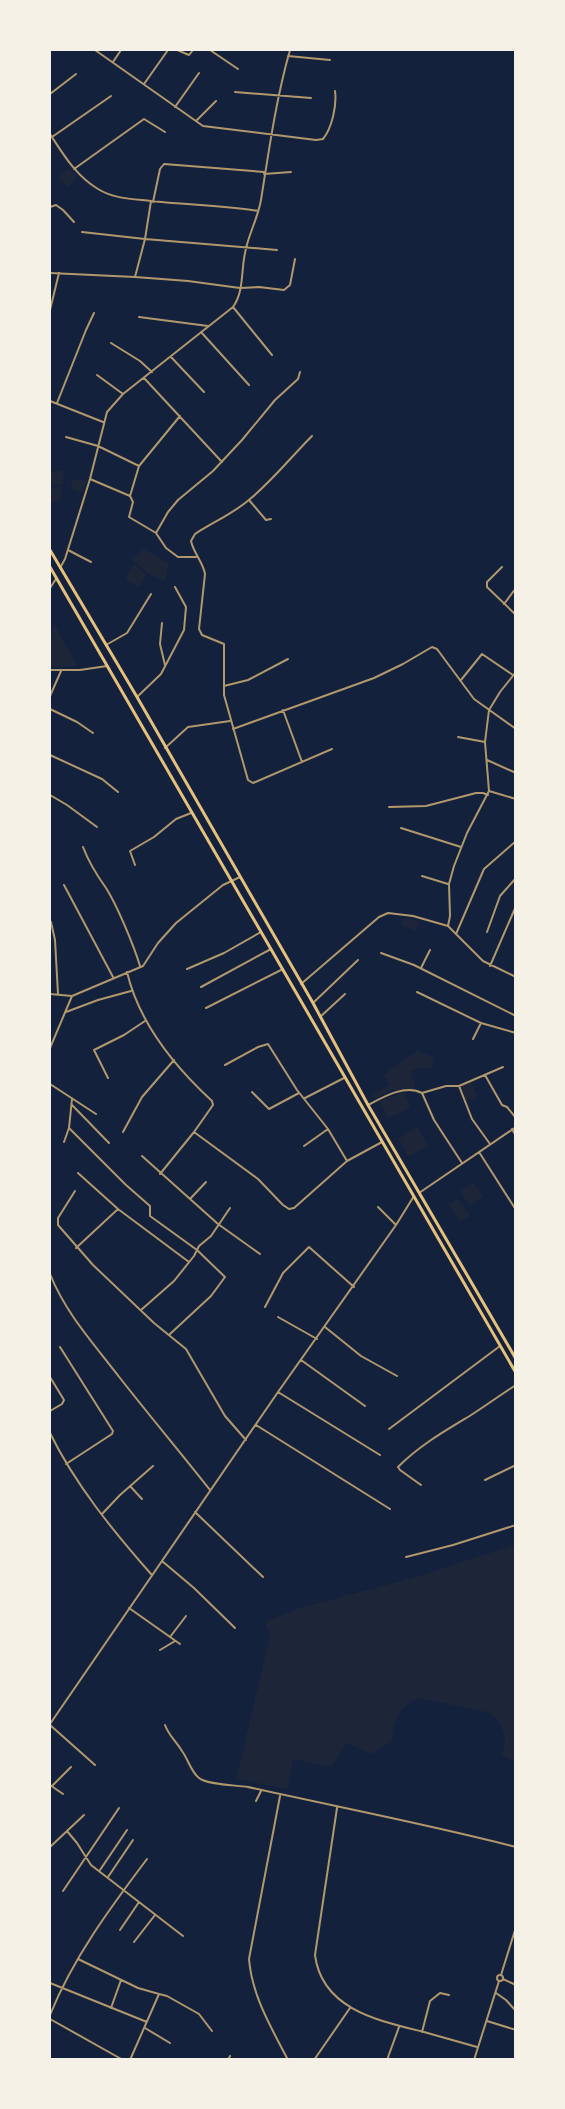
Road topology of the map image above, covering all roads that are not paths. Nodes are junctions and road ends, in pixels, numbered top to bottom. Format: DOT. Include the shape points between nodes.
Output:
graph roads {
  1 [pos="95,50"];
  2 [pos="121,50"];
  3 [pos="168,50"];
  4 [pos="177,50"];
  5 [pos="193,50"];
  6 [pos="210,50"];
  7 [pos="290,50"];
  8 [pos="288,56"];
  9 [pos="330,60"];
  10 [pos="113,62"];
  11 [pos="238,69"];
  12 [pos="199,73"];
  13 [pos="76,74"];
  14 [pos="144,84"];
  15 [pos="335,91"];
  16 [pos="235,92"];
  17 [pos="50,94"];
  18 [pos="279,95"];
  19 [pos="111,96"];
  20 [pos="311,98"];
  21 [pos="216,101"];
  22 [pos="50,106"];
  23 [pos="175,107"];
  24 [pos="50,112"];
  25 [pos="196,121"];
  26 [pos="165,132"];
  27 [pos="51,135"];
  28 [pos="272,135"];
  29 [pos="74,169"];
  30 [pos="291,172"];
  31 [pos="264,173"];
  32 [pos="152,201"];
  33 [pos="50,207"];
  34 [pos="258,211"];
  35 [pos="74,222"];
  36 [pos="82,232"];
  37 [pos="145,239"];
  38 [pos="246,247"];
  39 [pos="277,250"];
  40 [pos="295,259"];
  41 [pos="50,273"];
  42 [pos="59,273"];
  43 [pos="135,277"];
  44 [pos="240,288"];
  45 [pos="233,307"];
  46 [pos="50,310"];
  47 [pos="94,313"];
  48 [pos="139,317"];
  49 [pos="208,326"];
  50 [pos="201,332"];
  51 [pos="111,343"];
  52 [pos="272,354"];
  53 [pos="171,357"];
  54 [pos="152,372"];
  55 [pos="300,372"];
  56 [pos="97,375"];
  57 [pos="144,378"];
  58 [pos="249,385"];
  59 [pos="204,392"];
  60 [pos="123,394"];
  61 [pos="50,401"];
  62 [pos="57,403"];
  63 [pos="180,416"];
  64 [pos="104,422"];
  65 [pos="66,436"];
  66 [pos="312,436"];
  67 [pos="98,446"];
  68 [pos="222,462"];
  69 [pos="139,466"];
  70 [pos="90,479"];
  71 [pos="130,496"];
  72 [pos="249,500"];
  73 [pos="271,519"];
  74 [pos="156,533"];
  75 [pos="50,550"];
  76 [pos="68,550"];
  77 [pos="196,557"];
  78 [pos="91,562"];
  79 [pos="50,567"];
  80 [pos="502,567"];
  81 [pos="60,568"];
  82 [pos="56,579"];
  83 [pos="175,587"];
  84 [pos="50,588"];
  85 [pos="516,588"];
  86 [pos="151,594"];
  87 [pos="504,604"];
  88 [pos="516,615"];
  89 [pos="162,623"];
  90 [pos="106,645"];
  91 [pos="288,659"];
  92 [pos="165,665"];
  93 [pos="107,666"];
  94 [pos="50,670"];
  95 [pos="61,671"];
  96 [pos="516,672"];
  97 [pos="513,675"];
  98 [pos="461,680"];
  99 [pos="224,686"];
  100 [pos="50,696"];
  101 [pos="137,697"];
  102 [pos="50,709"];
  103 [pos="284,710"];
  104 [pos="489,710"];
  105 [pos="230,721"];
  106 [pos="232,729"];
  107 [pos="516,729"];
  108 [pos="93,733"];
  109 [pos="458,737"];
  110 [pos="485,742"];
  111 [pos="165,747"];
  112 [pos="332,749"];
  113 [pos="50,755"];
  114 [pos="487,760"];
  115 [pos="302,762"];
  116 [pos="516,773"];
  117 [pos="118,792"];
  118 [pos="488,793"];
  119 [pos="50,795"];
  120 [pos="516,799"];
  121 [pos="389,807"];
  122 [pos="192,813"];
  123 [pos="98,827"];
  124 [pos="401,828"];
  125 [pos="516,841"];
  126 [pos="83,847"];
  127 [pos="461,847"];
  128 [pos="135,865"];
  129 [pos="422,876"];
  130 [pos="240,877"];
  131 [pos="516,878"];
  132 [pos="231,881"];
  133 [pos="449,884"];
  134 [pos="64,885"];
  135 [pos="516,906"];
  136 [pos="510,916"];
  137 [pos="516,918"];
  138 [pos="51,922"];
  139 [pos="448,926"];
  140 [pos="261,932"];
  141 [pos="487,932"];
  142 [pos="456,934"];
  143 [pos="270,949"];
  144 [pos="430,950"];
  145 [pos="381,953"];
  146 [pos="358,960"];
  147 [pos="490,966"];
  148 [pos="140,967"];
  149 [pos="421,968"];
  150 [pos="187,969"];
  151 [pos="283,969"];
  152 [pos="127,972"];
  153 [pos="113,977"];
  154 [pos="516,978"];
  155 [pos="301,984"];
  156 [pos="201,987"];
  157 [pos="131,991"];
  158 [pos="417,992"];
  159 [pos="50,994"];
  160 [pos="58,994"];
  161 [pos="345,994"];
  162 [pos="72,996"];
  163 [pos="312,1003"];
  164 [pos="206,1008"];
  165 [pos="66,1012"];
  166 [pos="516,1016"];
  167 [pos="320,1017"];
  168 [pos="145,1021"];
  169 [pos="481,1023"];
  170 [pos="516,1034"];
  171 [pos="472,1039"];
  172 [pos="50,1048"];
  173 [pos="174,1060"];
  174 [pos="225,1065"];
  175 [pos="503,1067"];
  176 [pos="485,1075"];
  177 [pos="108,1078"];
  178 [pos="344,1078"];
  179 [pos="50,1084"];
  180 [pos="459,1086"];
  181 [pos="252,1092"];
  182 [pos="299,1093"];
  183 [pos="422,1093"];
  184 [pos="72,1098"];
  185 [pos="305,1098"];
  186 [pos="72,1105"];
  187 [pos="368,1105"];
  188 [pos="96,1114"];
  189 [pos="516,1118"];
  190 [pos="516,1127"];
  191 [pos="69,1128"];
  192 [pos="328,1129"];
  193 [pos="512,1129"];
  194 [pos="123,1132"];
  195 [pos="194,1132"];
  196 [pos="516,1136"];
  197 [pos="64,1142"];
  198 [pos="382,1142"];
  199 [pos="110,1143"];
  200 [pos="490,1144"];
  201 [pos="304,1146"];
  202 [pos="479,1152"];
  203 [pos="142,1156"];
  204 [pos="347,1161"];
  205 [pos="463,1163"];
  206 [pos="78,1173"];
  207 [pos="160,1174"];
  208 [pos="206,1182"];
  209 [pos="75,1191"];
  210 [pos="419,1193"];
  211 [pos="414,1196"];
  212 [pos="190,1199"];
  213 [pos="378,1207"];
  214 [pos="230,1208"];
  215 [pos="118,1209"];
  216 [pos="516,1210"];
  217 [pos="218,1224"];
  218 [pos="396,1225"];
  219 [pos="76,1248"];
  220 [pos="197,1250"];
  221 [pos="260,1254"];
  222 [pos="189,1262"];
  223 [pos="50,1274"];
  224 [pos="354,1287"];
  225 [pos="265,1307"];
  226 [pos="141,1310"];
  227 [pos="278,1317"];
  228 [pos="325,1327"];
  229 [pos="170,1334"];
  230 [pos="317,1339"];
  231 [pos="501,1346"];
  232 [pos="60,1347"];
  233 [pos="301,1360"];
  234 [pos="514,1363"];
  235 [pos="516,1373"];
  236 [pos="397,1376"];
  237 [pos="50,1377"];
  238 [pos="516,1385"];
  239 [pos="278,1392"];
  240 [pos="365,1406"];
  241 [pos="50,1411"];
  242 [pos="256,1425"];
  243 [pos="389,1429"];
  244 [pos="50,1433"];
  245 [pos="246,1440"];
  246 [pos="380,1455"];
  247 [pos="66,1464"];
  248 [pos="153,1466"];
  249 [pos="515,1467"];
  250 [pos="485,1480"];
  251 [pos="421,1485"];
  252 [pos="130,1486"];
  253 [pos="210,1490"];
  254 [pos="142,1498"];
  255 [pos="390,1509"];
  256 [pos="195,1512"];
  257 [pos="102,1514"];
  258 [pos="516,1525"];
  259 [pos="406,1557"];
  260 [pos="162,1561"];
  261 [pos="152,1574"];
  262 [pos="263,1577"];
  263 [pos="129,1608"];
  264 [pos="186,1616"];
  265 [pos="235,1628"];
  266 [pos="170,1636"];
  267 [pos="176,1641"];
  268 [pos="180,1644"];
  269 [pos="159,1650"];
  270 [pos="50,1725"];
  271 [pos="165,1725"];
  272 [pos="94,1765"];
  273 [pos="71,1767"];
  274 [pos="51,1785"];
  275 [pos="261,1791"];
  276 [pos="63,1794"];
  277 [pos="280,1796"];
  278 [pos="256,1801"];
  279 [pos="337,1807"];
  280 [pos="119,1808"];
  281 [pos="84,1815"];
  282 [pos="127,1830"];
  283 [pos="67,1831"];
  284 [pos="133,1840"];
  285 [pos="516,1846"];
  286 [pos="50,1847"];
  287 [pos="86,1858"];
  288 [pos="147,1859"];
  289 [pos="99,1871"];
  290 [pos="108,1878"];
  291 [pos="124,1890"];
  292 [pos="63,1891"];
  293 [pos="139,1902"];
  294 [pos="155,1915"];
  295 [pos="516,1927"];
  296 [pos="120,1930"];
  297 [pos="183,1936"];
  298 [pos="134,1942"];
  299 [pos="78,1959"];
  300 [pos="501,1975"];
  301 [pos="503,1979"];
  302 [pos="122,1980"];
  303 [pos="499,1981"];
  304 [pos="50,1983"];
  305 [pos="516,1985"];
  306 [pos="61,1989"];
  307 [pos="496,1993"];
  308 [pos="159,1994"];
  309 [pos="449,1995"];
  310 [pos="350,2007"];
  311 [pos="111,2008"];
  312 [pos="516,2011"];
  313 [pos="50,2017"];
  314 [pos="487,2021"];
  315 [pos="147,2022"];
  316 [pos="399,2027"];
  317 [pos="144,2028"];
  318 [pos="516,2030"];
  319 [pos="212,2031"];
  320 [pos="422,2032"];
  321 [pos="170,2043"];
  322 [pos="477,2047"];
  323 [pos="123,2060"];
  324 [pos="130,2060"];
  325 [pos="288,2060"];
  326 [pos="314,2060"];
  327 [pos="387,2060"];
  328 [pos="474,2060"];
  1 -- 10 [label="street"];
  2 -- 10 [label="street"];
  3 -- 14 [label="street"];
  4 -- 5 [label="street" via="187,55"];
  6 -- 11 [label="street"];
  7 -- 8 [label="street"];
  8 -- 9 [label="street"];
  8 -- 18 [label="street"];
  10 -- 14 [label="street"];
  12 -- 23 [label="street"];
  13 -- 17 [label="street"];
  14 -- 23 [label="street"];
  15 -- 28 [label="street" via="323,139"];
  16 -- 18 [label="street"];
  18 -- 20 [label="street"];
  18 -- 28 [label="street"];
  19 -- 27 [label="street"];
  21 -- 25 [label="street"];
  22 -- 24 [label="street"];
  23 -- 25 [label="street"];
  25 -- 28 [label="street" via="203,126"];
  26 -- 29 [label="street" via="144,119"];
  27 -- 29 [label="street"];
  28 -- 31 [label="street"];
  29 -- 32 [label="street" via="98,190 112,196"];
  30 -- 31 [label="street"];
  31 -- 32 [label="street" via="164,164"];
  31 -- 34 [label="street"];
  32 -- 34 [label="street"];
  32 -- 37 [label="street"];
  33 -- 35 [label="street" via="56,205"];
  34 -- 38 [label="street"];
  36 -- 37 [label="street"];
  37 -- 38 [label="street"];
  37 -- 43 [label="street"];
  38 -- 39 [label="street"];
  38 -- 44 [label="street"];
  40 -- 44 [label="street" via="288,289"];
  41 -- 42 [label="street"];
  42 -- 43 [label="street"];
  42 -- 46 [label="street"];
  43 -- 44 [label="street"];
  44 -- 45 [label="street"];
  45 -- 49 [label="street"];
  45 -- 52 [label="street"];
  47 -- 62 [label="street"];
  48 -- 49 [label="street"];
  49 -- 50 [label="street"];
  50 -- 53 [label="street"];
  50 -- 58 [label="street"];
  51 -- 54 [label="street"];
  53 -- 54 [label="street"];
  53 -- 59 [label="street"];
  54 -- 57 [label="street"];
  55 -- 68 [label="street" via="298,379"];
  56 -- 60 [label="street"];
  57 -- 60 [label="street"];
  57 -- 63 [label="street"];
  60 -- 64 [label="street" via="107,412"];
  61 -- 62 [label="street"];
  62 -- 64 [label="street"];
  63 -- 68 [label="street"];
  63 -- 69 [label="street"];
  64 -- 67 [label="street"];
  65 -- 67 [label="street"];
  66 -- 72 [label="street"];
  67 -- 69 [label="street"];
  67 -- 70 [label="street"];
  68 -- 74 [label="street" via="178,500"];
  69 -- 71 [label="street"];
  70 -- 71 [label="street"];
  70 -- 76 [label="street"];
  71 -- 74 [label="street" via="133,502 129,517"];
  72 -- 73 [label="street" via="266,520"];
  72 -- 77 [label="street" via="195,534 191,541"];
  74 -- 77 [label="street" via="162,544 178,557"];
  75 -- 81 [label="main road"];
  76 -- 78 [label="street"];
  76 -- 81 [label="street"];
  77 -- 99 [label="street" via="205,574 199,629 202,635 224,644"];
  79 -- 82 [label="main road"];
  80 -- 87 [label="street" via="486,585"];
  81 -- 90 [label="main road"];
  82 -- 84 [label="street"];
  82 -- 93 [label="main road"];
  83 -- 92 [label="street" via="186,607 184,630"];
  85 -- 87 [label="street"];
  86 -- 90 [label="street" via="127,633"];
  87 -- 88 [label="street"];
  89 -- 92 [label="street" via="160,644"];
  90 -- 101 [label="main road"];
  91 -- 99 [label="street" via="248,681"];
  92 -- 101 [label="street" via="156,681"];
  93 -- 95 [label="street"];
  93 -- 122 [label="main road"];
  94 -- 95 [label="street"];
  95 -- 100 [label="street"];
  96 -- 97 [label="street"];
  97 -- 98 [label="street" via="482,654"];
  97 -- 104 [label="street"];
  98 -- 103 [label="street" via="432,647 374,678"];
  98 -- 104 [label="street" via="474,699"];
  99 -- 105 [label="street"];
  101 -- 111 [label="main road"];
  102 -- 108 [label="street"];
  103 -- 106 [label="street"];
  103 -- 115 [label="street"];
  104 -- 107 [label="street"];
  104 -- 110 [label="street"];
  105 -- 106 [label="street"];
  105 -- 111 [label="street" via="188,727"];
  106 -- 115 [label="street" via="251,783"];
  109 -- 110 [label="street"];
  110 -- 114 [label="street"];
  111 -- 130 [label="main road"];
  112 -- 115 [label="street"];
  113 -- 117 [label="street" via="102,779"];
  114 -- 116 [label="street"];
  114 -- 118 [label="street"];
  118 -- 120 [label="street"];
  118 -- 121 [label="street" via="426,806"];
  118 -- 127 [label="street"];
  119 -- 123 [label="street"];
  122 -- 128 [label="street" via="130,851"];
  122 -- 132 [label="main road"];
  124 -- 127 [label="street"];
  125 -- 142 [label="street" via="484,869"];
  126 -- 148 [label="street"];
  127 -- 133 [label="street"];
  129 -- 133 [label="street"];
  130 -- 132 [label="street"];
  130 -- 155 [label="main road"];
  131 -- 141 [label="street" via="500,896"];
  132 -- 140 [label="main road"];
  132 -- 148 [label="street" via="176,922"];
  133 -- 139 [label="street"];
  134 -- 153 [label="street"];
  135 -- 136 [label="street"];
  136 -- 137 [label="street"];
  136 -- 147 [label="street"];
  138 -- 160 [label="street"];
  139 -- 142 [label="street"];
  139 -- 155 [label="street" via="413,916 384,914"];
  140 -- 143 [label="main road"];
  140 -- 150 [label="street"];
  142 -- 147 [label="street"];
  143 -- 151 [label="main road"];
  143 -- 156 [label="street"];
  144 -- 149 [label="street"];
  145 -- 149 [label="street"];
  146 -- 163 [label="street"];
  147 -- 154 [label="street"];
  148 -- 152 [label="street"];
  149 -- 166 [label="street"];
  151 -- 164 [label="street"];
  151 -- 178 [label="main road"];
  152 -- 153 [label="street"];
  152 -- 157 [label="street"];
  153 -- 162 [label="street"];
  155 -- 163 [label="main road"];
  157 -- 165 [label="street"];
  157 -- 168 [label="street"];
  158 -- 169 [label="street"];
  159 -- 160 [label="street"];
  160 -- 162 [label="street"];
  161 -- 167 [label="street"];
  162 -- 165 [label="street"];
  163 -- 167 [label="main road"];
  165 -- 172 [label="street"];
  167 -- 187 [label="main road"];
  168 -- 173 [label="street"];
  168 -- 177 [label="street" via="94,1050"];
  169 -- 170 [label="street"];
  169 -- 171 [label="street"];
  173 -- 194 [label="street" via="142,1097"];
  173 -- 195 [label="street" via="213,1104"];
  174 -- 182 [label="street" via="268,1044"];
  175 -- 176 [label="street"];
  176 -- 180 [label="street"];
  176 -- 189 [label="street" via="502,1105"];
  178 -- 185 [label="street"];
  178 -- 198 [label="main road"];
  179 -- 184 [label="street"];
  180 -- 183 [label="street"];
  180 -- 200 [label="street" via="472,1119"];
  181 -- 182 [label="street" via="269,1108"];
  182 -- 185 [label="street"];
  183 -- 187 [label="street" via="400,1092"];
  183 -- 205 [label="street" via="434,1120"];
  184 -- 186 [label="street"];
  184 -- 188 [label="street"];
  185 -- 192 [label="street"];
  186 -- 191 [label="street"];
  186 -- 199 [label="street"];
  187 -- 210 [label="main road"];
  190 -- 193 [label="street"];
  191 -- 197 [label="street"];
  191 -- 220 [label="street" via="150,1206 150,1216"];
  192 -- 201 [label="street"];
  192 -- 204 [label="street"];
  193 -- 196 [label="street"];
  193 -- 200 [label="street"];
  195 -- 204 [label="street" via="258,1179 289,1209"];
  195 -- 207 [label="street"];
  198 -- 204 [label="street"];
  198 -- 211 [label="main road"];
  200 -- 202 [label="street"];
  202 -- 205 [label="street"];
  202 -- 216 [label="street"];
  203 -- 207 [label="street"];
  205 -- 210 [label="street"];
  206 -- 215 [label="street"];
  207 -- 212 [label="street"];
  208 -- 212 [label="street"];
  209 -- 219 [label="street" via="57,1222"];
  210 -- 234 [label="main road"];
  211 -- 218 [label="street"];
  211 -- 231 [label="main road"];
  212 -- 217 [label="street"];
  213 -- 218 [label="street"];
  214 -- 217 [label="street"];
  215 -- 219 [label="street"];
  215 -- 222 [label="street"];
  217 -- 220 [label="street"];
  217 -- 221 [label="street"];
  218 -- 224 [label="street"];
  219 -- 226 [label="street"];
  220 -- 222 [label="street"];
  220 -- 229 [label="street" via="225,1279"];
  222 -- 226 [label="street"];
  223 -- 253 [label="street" via="82,1331"];
  224 -- 225 [label="street" via="309,1247 283,1273"];
  224 -- 228 [label="street"];
  226 -- 229 [label="street"];
  227 -- 230 [label="street"];
  228 -- 230 [label="street"];
  228 -- 236 [label="street" via="362,1356"];
  229 -- 245 [label="street" via="186,1349 225,1416"];
  230 -- 233 [label="street"];
  231 -- 234 [label="main road"];
  231 -- 243 [label="street"];
  232 -- 247 [label="street" via="113,1431"];
  233 -- 239 [label="street"];
  233 -- 240 [label="street"];
  234 -- 235 [label="main road"];
  237 -- 241 [label="street" via="64,1400"];
  238 -- 251 [label="street" via="441,1432 398,1467"];
  239 -- 242 [label="street"];
  239 -- 246 [label="street"];
  242 -- 245 [label="street"];
  242 -- 255 [label="street"];
  244 -- 247 [label="street"];
  245 -- 253 [label="street"];
  247 -- 257 [label="street"];
  248 -- 252 [label="street"];
  249 -- 250 [label="street"];
  252 -- 254 [label="street"];
  252 -- 257 [label="street"];
  253 -- 256 [label="street"];
  256 -- 260 [label="street"];
  256 -- 262 [label="street"];
  257 -- 261 [label="street"];
  258 -- 259 [label="street"];
  260 -- 261 [label="street"];
  260 -- 265 [label="street"];
  261 -- 263 [label="street"];
  263 -- 266 [label="street"];
  263 -- 270 [label="street"];
  264 -- 266 [label="street"];
  266 -- 267 [label="street"];
  267 -- 268 [label="street"];
  267 -- 269 [label="street"];
  270 -- 272 [label="street"];
  271 -- 275 [label="street" via="199,1779"];
  273 -- 274 [label="street"];
  274 -- 276 [label="street"];
  275 -- 277 [label="street"];
  275 -- 278 [label="street"];
  277 -- 279 [label="street"];
  277 -- 325 [label="street" via="249,1959 257,1998"];
  279 -- 285 [label="street"];
  279 -- 310 [label="street" via="315,1955 323,1982"];
  280 -- 287 [label="street"];
  281 -- 283 [label="street"];
  282 -- 289 [label="street"];
  283 -- 286 [label="street"];
  283 -- 287 [label="street"];
  284 -- 290 [label="street"];
  287 -- 289 [label="street"];
  287 -- 292 [label="street"];
  288 -- 291 [label="street"];
  289 -- 290 [label="street"];
  290 -- 291 [label="street"];
  291 -- 293 [label="street"];
  291 -- 299 [label="street"];
  293 -- 294 [label="street"];
  293 -- 296 [label="street"];
  294 -- 297 [label="street"];
  294 -- 298 [label="street"];
  295 -- 300 [label="street"];
  299 -- 302 [label="street"];
  299 -- 306 [label="street"];
  300 -- 301 [label="street"];
  300 -- 303 [label="street" via="497,1977"];
  301 -- 303 [label="street"];
  301 -- 305 [label="street"];
  302 -- 308 [label="street"];
  302 -- 311 [label="street"];
  303 -- 307 [label="street"];
  304 -- 306 [label="street"];
  306 -- 311 [label="street"];
  306 -- 313 [label="street"];
  307 -- 312 [label="street"];
  307 -- 314 [label="street"];
  308 -- 315 [label="street"];
  308 -- 319 [label="street" via="199,2014"];
  309 -- 320 [label="street" via="440,1993 430,2001"];
  310 -- 316 [label="street"];
  310 -- 326 [label="street"];
  311 -- 315 [label="street"];
  313 -- 323 [label="street"];
  314 -- 318 [label="street"];
  314 -- 322 [label="street"];
  315 -- 317 [label="street"];
  316 -- 320 [label="street"];
  316 -- 327 [label="street"];
  317 -- 321 [label="street"];
  317 -- 324 [label="street"];
  320 -- 322 [label="street"];
  322 -- 328 [label="street"];
}
